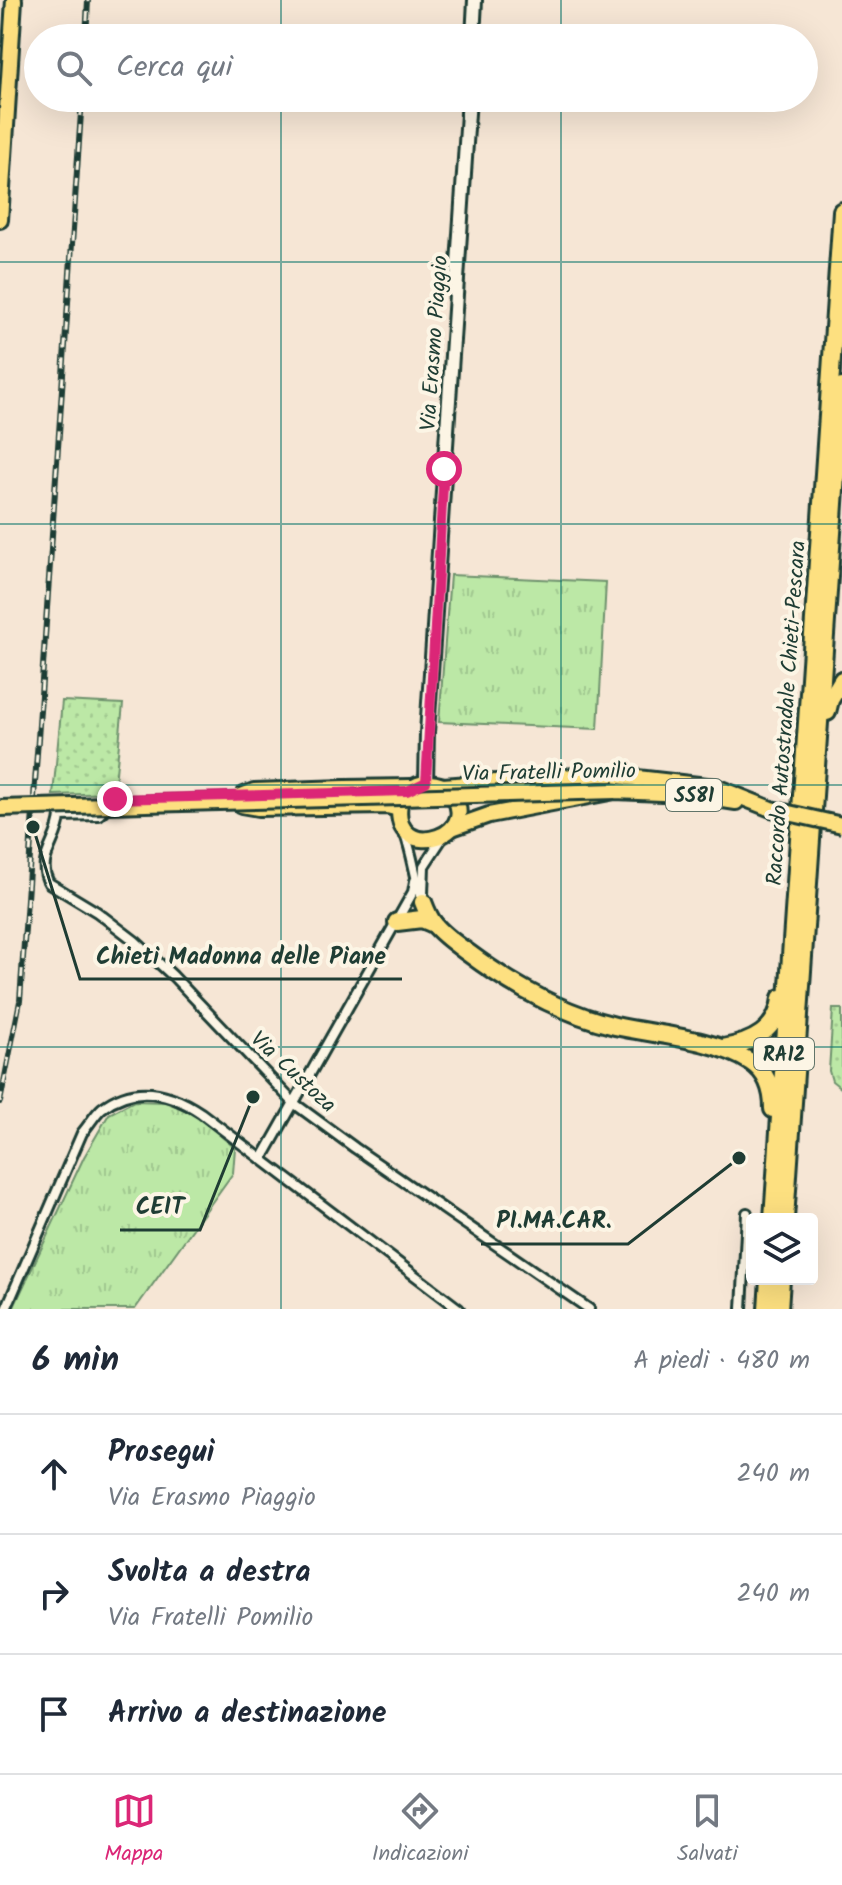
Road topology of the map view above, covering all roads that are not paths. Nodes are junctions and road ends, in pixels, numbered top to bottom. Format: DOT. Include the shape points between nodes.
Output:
graph roads {
  1 [pos="14,0"];
  2 [pos="475,0"];
  3 [pos="474,24"];
  4 [pos="468,112"];
  5 [pos="3,136"];
  6 [pos="842,211"];
  7 [pos="0,220"];
  8 [pos="842,387"];
  9 [pos="835,495"];
  10 [pos="842,587"];
  11 [pos="842,680"];
  12 [pos="817,748"];
  13 [pos="443,786"];
  14 [pos="415,787"];
  15 [pos="615,791"];
  16 [pos="224,802"];
  17 [pos="0,808"];
  18 [pos="771,809"];
  19 [pos="400,816"];
  20 [pos="842,825"];
  21 [pos="447,832"];
  22 [pos="415,881"];
  23 [pos="423,902"];
  24 [pos="397,922"];
  25 [pos="434,924"];
  26 [pos="790,969"];
  27 [pos="721,1048"];
  28 [pos="295,1104"];
  29 [pos="779,1138"];
  30 [pos="262,1159"];
  31 [pos="773,1213"];
  32 [pos="785,1213"];
  33 [pos="746,1232"];
  34 [pos="769,1285"];
  35 [pos="781,1285"];
  36 [pos="572,1298"];
  37 [pos="6,1309"];
  38 [pos="459,1309"];
  39 [pos="564,1309"];
  40 [pos="589,1309"];
  41 [pos="742,1309"];
  42 [pos="767,1309"];
  43 [pos="779,1309"];
  1 -- 5 [label="main road"];
  2 -- 3 [label="street"];
  4 -- 14 [label="street, Via Erasmo Piaggio" via="427,733"];
  5 -- 7 [label="main road"];
  6 -- 26 [label="highway, Raccordo Autostradale Chieti-Pescara / RA12"];
  8 -- 9 [label="highway, Raccordo Autostradale Chieti-Pescara / RA12"];
  9 -- 10 [label="highway"];
  9 -- 12 [label="highway, Raccordo Autostradale Chieti-Pescara / RA12"];
  11 -- 12 [label="highway" via="830,700"];
  12 -- 32 [label="highway, Raccordo Autostradale Chieti-Pescara / RA12"];
  13 -- 14 [label="main road"];
  13 -- 18 [label="main road" via="602,774 716,787"];
  13 -- 21 [label="main road" via="458,810"];
  14 -- 16 [label="main road, bridge" via="254,791"];
  14 -- 19 [label="main road"];
  14 -- 28 [label="street, Via Custoza" via="115,799 99,815 60,816 45,857 49,883 135,941"];
  15 -- 16 [label="main road, Via Fratelli Pomilio / SS81, bridge"];
  15 -- 18 [label="main road, Via Fratelli Pomilio / SS81" via="694,795"];
  15 -- 21 [label="main road, bridge" via="489,815"];
  16 -- 17 [label="main road, Via Fratelli Pomilio / SS81, bridge"];
  16 -- 19 [label="main road, bridge" via="258,808 387,806"];
  18 -- 20 [label="main road, Via Fratelli Pomilio / SS81, bridge"];
  19 -- 21 [label="main road" via="407,831 424,840"];
  19 -- 22 [label="street"];
  21 -- 23 [label="street" via="424,866"];
  22 -- 23 [label="street"];
  22 -- 24 [label="street"];
  23 -- 24 [label="street"];
  23 -- 25 [label="highway"];
  24 -- 25 [label="highway"];
  24 -- 28 [label="street"];
  25 -- 27 [label="highway" via="484,965 568,1011"];
  26 -- 27 [label="highway" via="780,1008 767,1030 750,1041"];
  26 -- 29 [label="highway, Raccordo Autostradale Chieti-Pescara / RA12"];
  27 -- 29 [label="highway" via="753,1063 767,1078"];
  28 -- 30 [label="street"];
  28 -- 36 [label="street, Via Custoza"];
  29 -- 31 [label="highway, Raccordo Autostradale Chieti-Pescara / RA12"];
  30 -- 37 [label="street" via="178,1098 126,1095 101,1109 82,1133"];
  30 -- 38 [label="street"];
  33 -- 41 [label="street"];
  34 -- 42 [label="highway"];
  35 -- 43 [label="highway"];
  36 -- 39 [label="street"];
  36 -- 40 [label="street, Via Custoza"];
}
